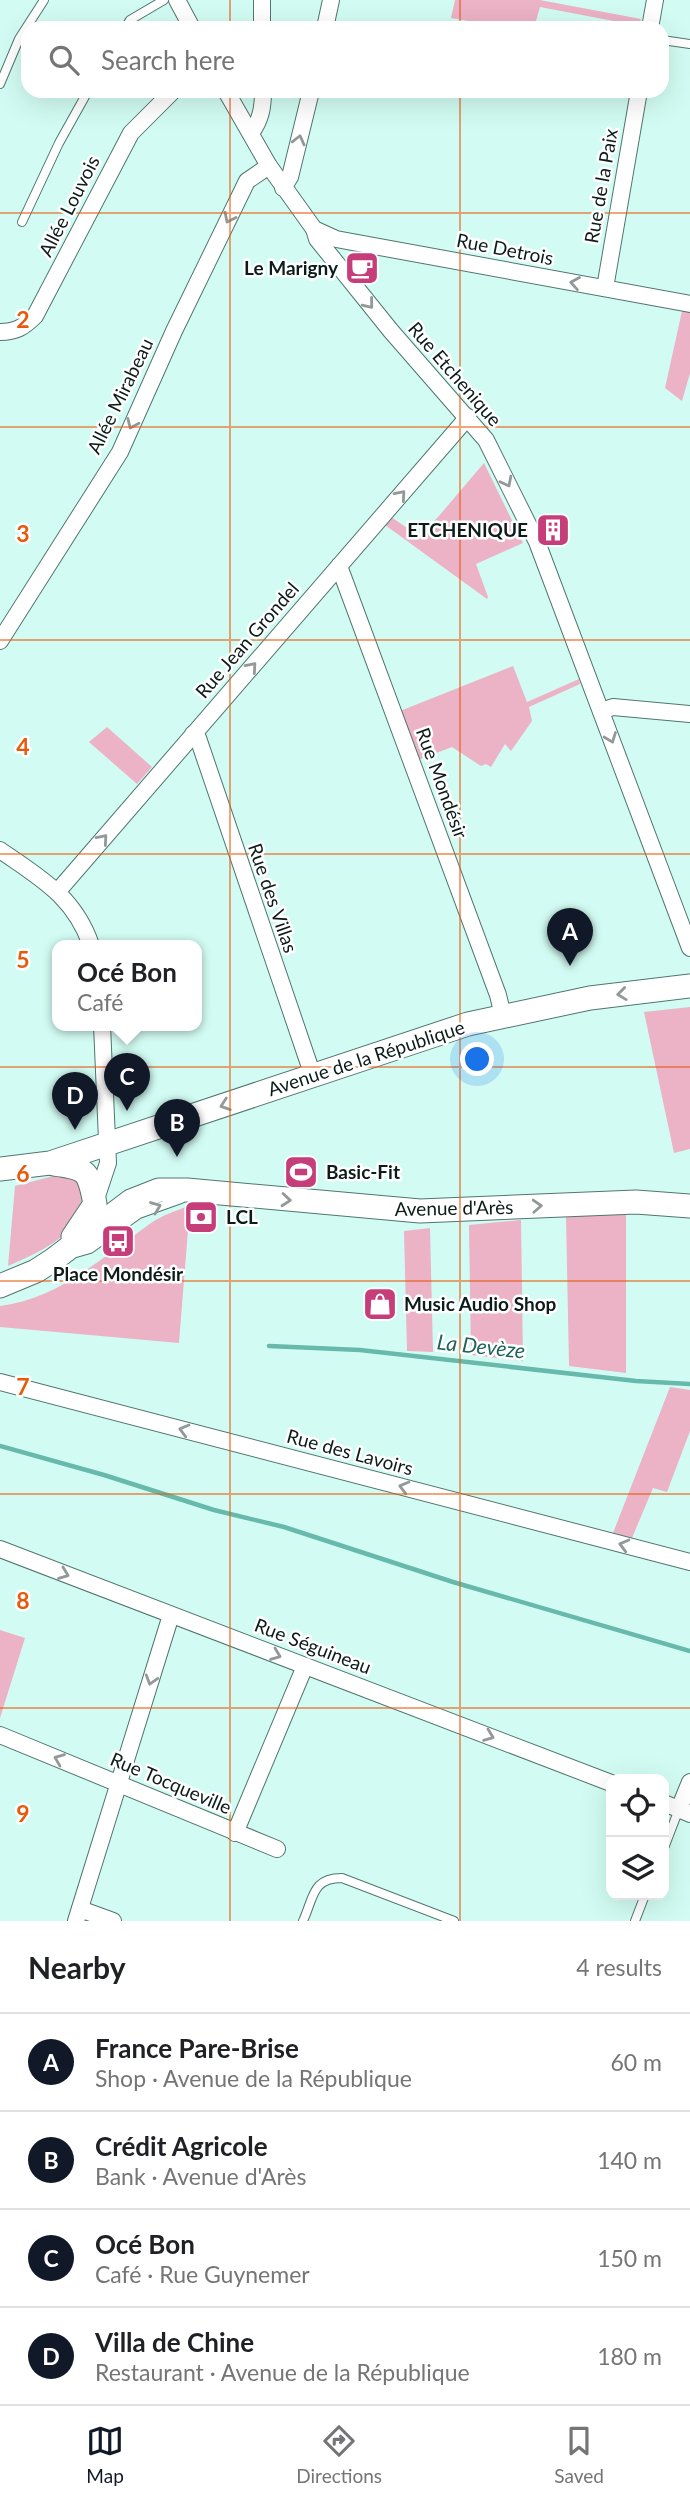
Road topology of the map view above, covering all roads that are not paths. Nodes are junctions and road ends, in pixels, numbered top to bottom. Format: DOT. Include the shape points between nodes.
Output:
graph roads {
  1 [pos="44,0"];
  2 [pos="164,0"];
  3 [pos="177,0"];
  4 [pos="262,0"];
  5 [pos="331,0"];
  6 [pos="655,0"];
  7 [pos="30,21"];
  8 [pos="129,21"];
  9 [pos="188,21"];
  10 [pos="262,21"];
  11 [pos="326,21"];
  12 [pos="651,21"];
  13 [pos="21,35"];
  14 [pos="669,41"];
  15 [pos="690,44"];
  16 [pos="0,84"];
  17 [pos="84,98"];
  18 [pos="166,98"];
  19 [pos="230,98"];
  20 [pos="262,98"];
  21 [pos="309,98"];
  22 [pos="638,98"];
  23 [pos="251,133"];
  24 [pos="269,166"];
  25 [pos="283,188"];
  26 [pos="22,222"];
  27 [pos="314,229"];
  28 [pos="605,288"];
  29 [pos="690,304"];
  30 [pos="0,332"];
  31 [pos="468,417"];
  32 [pos="339,566"];
  33 [pos="0,641"];
  34 [pos="601,711"];
  35 [pos="690,714"];
  36 [pos="193,734"];
  37 [pos="0,850"];
  38 [pos="58,891"];
  39 [pos="89,940"];
  40 [pos="690,948"];
  41 [pos="690,986"];
  42 [pos="503,1016"];
  43 [pos="102,1031"];
  44 [pos="313,1076"];
  45 [pos="107,1146"];
  46 [pos="50,1163"];
  47 [pos="0,1169"];
  48 [pos="95,1204"];
  49 [pos="690,1206"];
  50 [pos="53,1260"];
  51 [pos="2,1284"];
  52 [pos="0,1382"];
  53 [pos="0,1549"];
  54 [pos="690,1562"];
  55 [pos="171,1615"];
  56 [pos="305,1665"];
  57 [pos="0,1735"];
  58 [pos="606,1781"];
  59 [pos="690,1782"];
  60 [pos="118,1783"];
  61 [pos="678,1809"];
  62 [pos="235,1833"];
  63 [pos="668,1837"];
  64 [pos="277,1849"];
  65 [pos="643,1900"];
  66 [pos="78,1915"];
  67 [pos="113,1921"];
  68 [pos="303,1921"];
  69 [pos="454,1921"];
  70 [pos="635,1921"];
  1 -- 7 [label="lane"];
  2 -- 8 [label="lane"];
  3 -- 9 [label="street"];
  4 -- 10 [label="street"];
  5 -- 11 [label="street"];
  6 -- 12 [label="street"];
  13 -- 16 [label="lane"];
  14 -- 15 [label="lane"];
  17 -- 26 [label="lane"];
  18 -- 30 [label="street, Allée Louvois" via="131,133 35,316 25,327"];
  19 -- 23 [label="street, Rue Etchenique"];
  20 -- 23 [label="street" via="258,124"];
  25 -- 21 [label="street, one-way" via="290,177"];
  22 -- 28 [label="street, Rue de la Paix"];
  23 -- 24 [label="street, Rue Etchenique"];
  24 -- 25 [label="street, Rue Etchenique"];
  24 -- 33 [label="street, Allée Mirabeau, one-way" via="247,181 120,452"];
  25 -- 27 [label="street, Rue Etchenique"];
  28 -- 27 [label="street, Rue Detrois, one-way" via="336,239"];
  27 -- 31 [label="street, Rue Etchenique, one-way" via="317,239 391,331"];
  28 -- 29 [label="street, Rue Detrois"];
  32 -- 31 [label="street, Rue Jean Grondel, one-way"];
  31 -- 34 [label="street, Rue Etchenique, one-way" via="486,440 537,542"];
  36 -- 32 [label="street, Rue Jean Grondel, one-way"];
  32 -- 42 [label="street, Rue Mondésir"];
  34 -- 35 [label="street" via="613,707"];
  34 -- 40 [label="street, Rue Etchenique, one-way"];
  38 -- 36 [label="street, Rue Jean Grondel, one-way"];
  36 -- 44 [label="street, Rue des Villas"];
  37 -- 38 [label="street"];
  38 -- 39 [label="street" via="85,926"];
  41 -- 42 [label="main road, Avenue de la République, one-way" via="590,998"];
  42 -- 44 [label="main road, Avenue de la République" via="430,1035"];
  43 -- 45 [label="street"];
  44 -- 45 [label="main road, Avenue de la République, one-way"];
  45 -- 46 [label="main road, Avenue de la République"];
  45 -- 48 [label="street" via="108,1163"];
  46 -- 47 [label="main road"];
  46 -- 48 [label="main road" via="84,1171"];
  48 -- 50 [label="main road"];
  50 -- 49 [label="main road, Avenue d'Arès, one-way" via="126,1204 159,1190 420,1212 636,1202"];
  50 -- 51 [label="main road"];
  54 -- 52 [label="street, Rue des Lavoirs, one-way"];
  53 -- 55 [label="street, Rue Séguineau, one-way"];
  55 -- 56 [label="street, Rue Séguineau, one-way"];
  55 -- 60 [label="street, one-way"];
  56 -- 58 [label="street, Rue Séguineau, one-way"];
  56 -- 62 [label="street, Rue Tocqueville"];
  60 -- 57 [label="street, Rue Tocqueville, one-way"];
  59 -- 61 [label="street"];
  60 -- 62 [label="street, Rue Tocqueville"];
  60 -- 66 [label="street"];
  61 -- 63 [label="lane"];
  62 -- 64 [label="street"];
  65 -- 70 [label="lane"];
  66 -- 67 [label="street"];
  68 -- 69 [label="lane" via="320,1883 329,1878 342,1878"];
}
